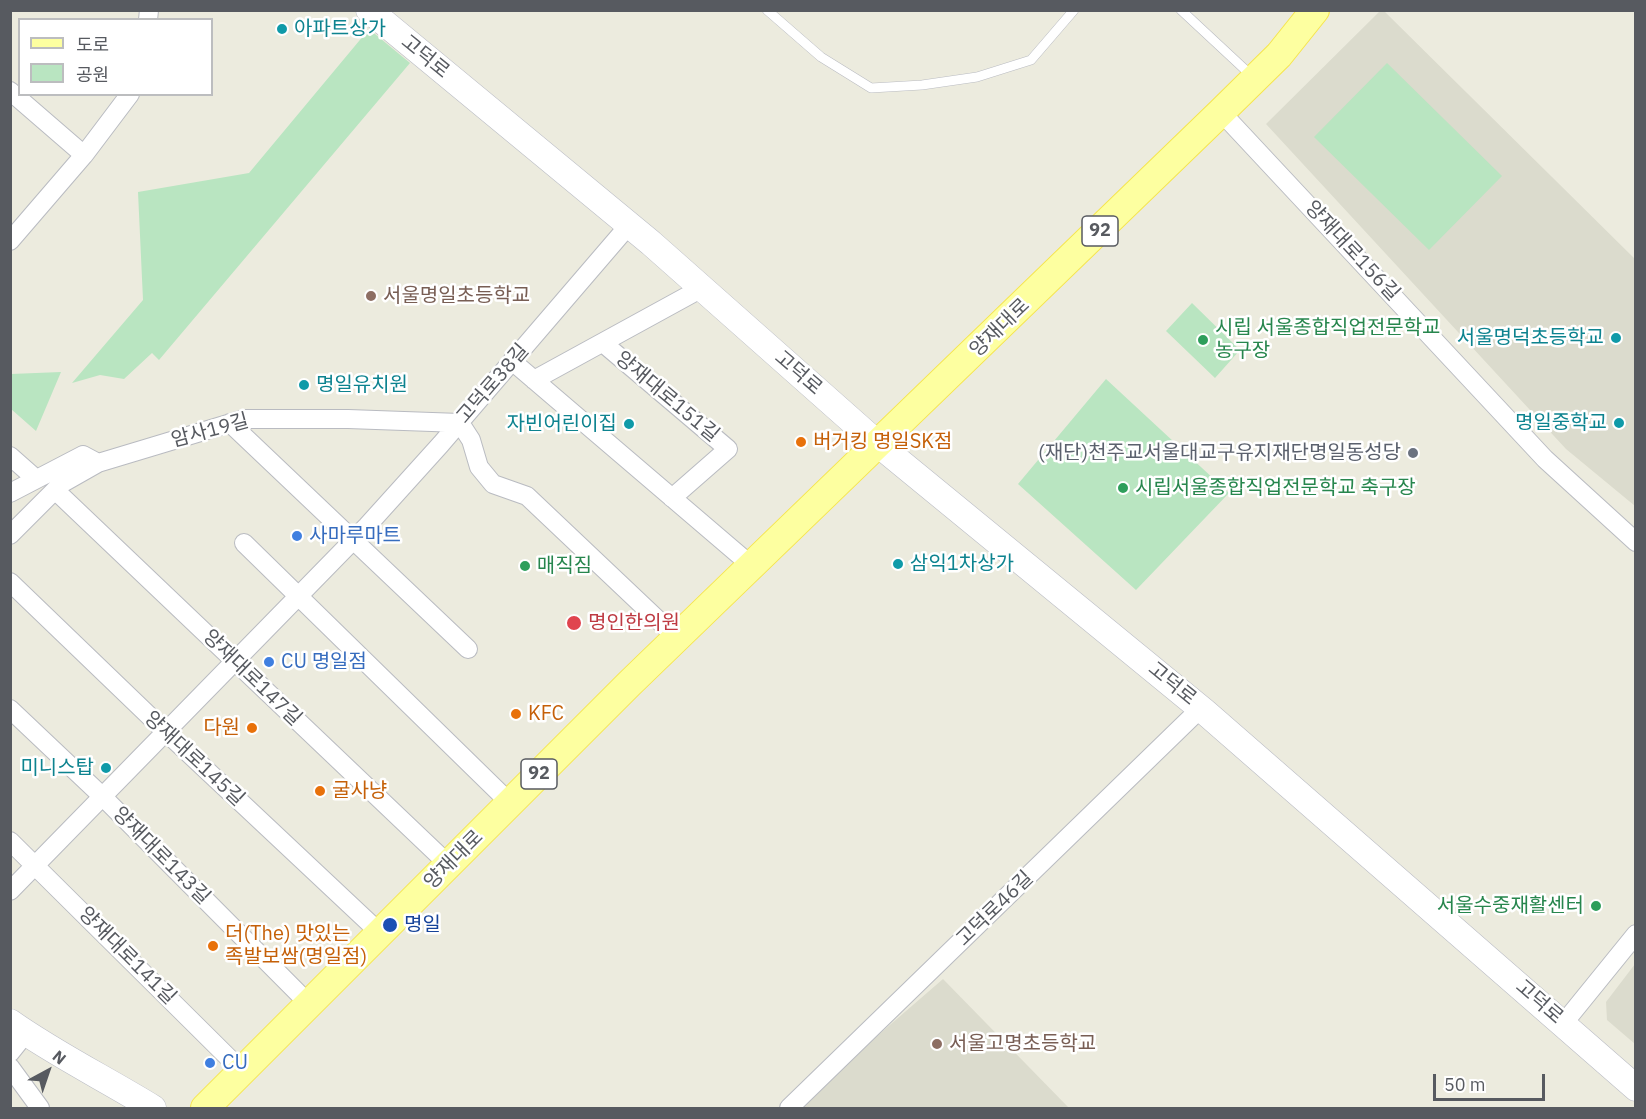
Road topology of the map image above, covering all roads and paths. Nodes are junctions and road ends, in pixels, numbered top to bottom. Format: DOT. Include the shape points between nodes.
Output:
graph roads {
  1 [pos="369,10"];
  2 [pos="767,10"];
  3 [pos="1074,10"];
  4 [pos="1181,10"];
  5 [pos="1315,10"];
  6 [pos="1255,79"];
  7 [pos="10,91"];
  8 [pos="128,96"];
  9 [pos="1221,112"];
  10 [pos="84,155"];
  11 [pos="629,225"];
  12 [pos="10,241"];
  13 [pos="702,288"];
  14 [pos="603,343"];
  15 [pos="512,361"];
  16 [pos="534,380"];
  17 [pos="230,423"];
  18 [pos="460,423"];
  19 [pos="878,444"];
  20 [pos="10,456"];
  21 [pos="98,463"];
  22 [pos="36,479"];
  23 [pos="55,490"];
  24 [pos="10,493"];
  25 [pos="672,498"];
  26 [pos="10,535"];
  27 [pos="353,540"];
  28 [pos="1635,542"];
  29 [pos="244,543"];
  30 [pos="752,566"];
  31 [pos="10,582"];
  32 [pos="298,597"];
  33 [pos="677,638"];
  34 [pos="468,649"];
  35 [pos="235,662"];
  36 [pos="1201,708"];
  37 [pos="10,709"];
  38 [pos="166,733"];
  39 [pos="103,797"];
  40 [pos="510,803"];
  41 [pos="10,841"];
  42 [pos="35,865"];
  43 [pos="449,865"];
  44 [pos="10,891"];
  45 [pos="380,933"];
  46 [pos="1635,934"];
  47 [pos="309,1004"];
  48 [pos="1563,1024"];
  49 [pos="16,1036"];
  50 [pos="10,1067"];
  51 [pos="243,1072"];
  52 [pos="1635,1088"];
  53 [pos="40,1108"];
  54 [pos="153,1108"];
  55 [pos="205,1108"];
  56 [pos="789,1108"];
  1 -- 11 [label="main road, 고덕로"];
  2 -- 3 [label="lane" via="821,57 871,88 977,77 1031,60"];
  4 -- 6 [label="lane"];
  5 -- 6 [label="main road, 양재대로 / 92"];
  6 -- 9 [label="main road, 양재대로 / 92"];
  7 -- 10 [label="street"];
  8 -- 10 [label="street"];
  9 -- 19 [label="main road, 양재대로 / 92"];
  9 -- 28 [label="street, 양재대로156길" via="1545,459"];
  10 -- 12 [label="street"];
  11 -- 13 [label="main road, 고덕로"];
  11 -- 15 [label="street, 고덕로38길"];
  13 -- 14 [label="street"];
  13 -- 19 [label="main road, 고덕로"];
  14 -- 16 [label="street"];
  14 -- 25 [label="street, 양재대로151길" via="729,449"];
  15 -- 16 [label="street"];
  15 -- 18 [label="street, 고덕로38길"];
  16 -- 25 [label="street"];
  17 -- 18 [label="street, 암사19길" via="244,419"];
  17 -- 21 [label="street, 암사19길"];
  17 -- 27 [label="street"];
  18 -- 27 [label="street, 고덕로38길"];
  18 -- 33 [label="street" via="471,440 479,467 493,484 527,496"];
  19 -- 30 [label="main road, 양재대로 / 92"];
  19 -- 36 [label="main road, 고덕로"];
  20 -- 22 [label="street"];
  21 -- 22 [label="street, 암사19길" via="82,455"];
  21 -- 23 [label="street"];
  22 -- 24 [label="street, 암사19길"];
  23 -- 26 [label="street"];
  23 -- 35 [label="street, 양재대로147길"];
  25 -- 30 [label="street"];
  27 -- 32 [label="street, 고덕로38길"];
  27 -- 34 [label="street"];
  29 -- 32 [label="street"];
  30 -- 33 [label="main road, 양재대로 / 92"];
  31 -- 38 [label="street, 양재대로145길"];
  32 -- 35 [label="street, 고덕로38길"];
  32 -- 40 [label="street"];
  33 -- 40 [label="main road, 양재대로 / 92"];
  35 -- 38 [label="street, 고덕로38길"];
  35 -- 43 [label="street, 양재대로147길"];
  36 -- 48 [label="main road, 고덕로"];
  36 -- 56 [label="street, 고덕로46길"];
  37 -- 39 [label="street, 양재대로143길"];
  38 -- 39 [label="street, 고덕로38길"];
  38 -- 45 [label="street, 양재대로145길"];
  39 -- 42 [label="street, 고덕로38길"];
  39 -- 47 [label="street, 양재대로143길"];
  40 -- 43 [label="main road, 양재대로 / 92"];
  41 -- 42 [label="street, 양재대로141길"];
  42 -- 44 [label="street, 고덕로38길"];
  42 -- 51 [label="street, 양재대로141길"];
  43 -- 45 [label="main road, 양재대로 / 92"];
  45 -- 47 [label="main road, 양재대로 / 92"];
  46 -- 48 [label="street"];
  47 -- 51 [label="main road, 양재대로 / 92"];
  48 -- 52 [label="main road, 고덕로"];
  49 -- 54 [label="main road" via="113,1083"];
  50 -- 53 [label="street"];
  51 -- 55 [label="main road, 양재대로 / 92"];
}
